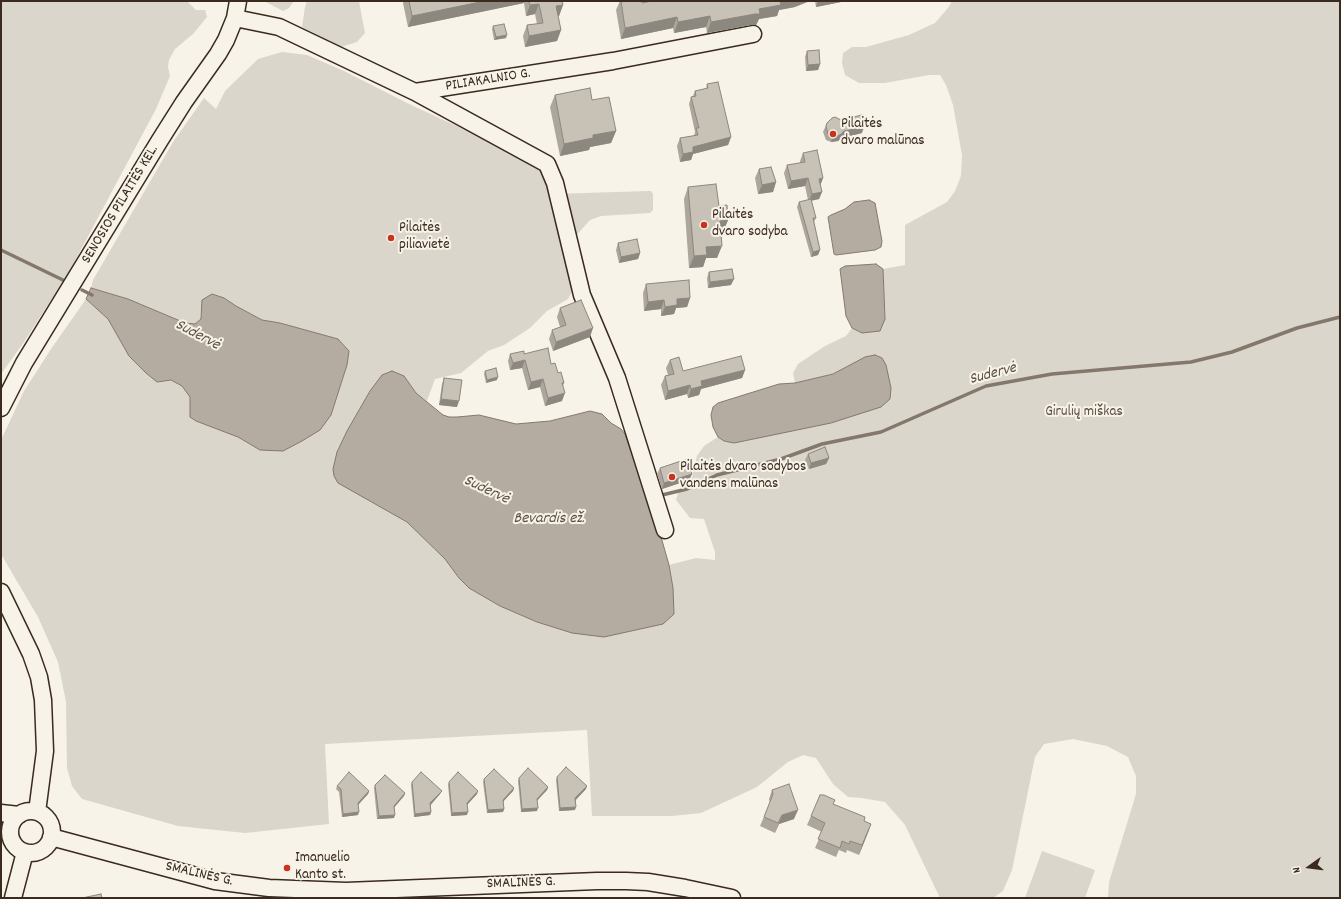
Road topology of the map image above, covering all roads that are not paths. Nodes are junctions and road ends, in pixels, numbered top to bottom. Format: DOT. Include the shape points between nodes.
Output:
graph roads {
  1 [pos="238,1"];
  2 [pos="235,18"];
  3 [pos="753,34"];
  4 [pos="415,92"];
  5 [pos="1,408"];
  6 [pos="665,530"];
  7 [pos="1,592"];
  8 [pos="37,812"];
  9 [pos="1,813"];
  10 [pos="19,815"];
  11 [pos="7,837"];
  12 [pos="51,837"];
  13 [pos="25,852"];
  14 [pos="429,893"];
  15 [pos="391,894"];
  16 [pos="13,898"];
  17 [pos="732,898"];
  1 -- 2 [label="street, SENOSIOS PILAITĖS KEL."];
  2 -- 4 [label="street" via="280,28"];
  2 -- 5 [label="street, SENOSIOS PILAITĖS KEL." via="218,54 160,140 24,363"];
  3 -- 4 [label="street, PILIAKALNIO G." via="613,61"];
  4 -- 6 [label="street" via="547,164 555,183 582,295 617,378"];
  7 -- 8 [label="street" via="31,654 43,700 45,751"];
  8 -- 10 [label="street"];
  8 -- 12 [label="street" via="43,815 50,825"];
  9 -- 10 [label="street"];
  10 -- 11 [label="street"];
  11 -- 13 [label="street"];
  12 -- 13 [label="street" via="49,843 38,852"];
  12 -- 15 [label="street, SMALINĖS G." via="214,881 269,888"];
  13 -- 16 [label="street"];
  14 -- 15 [label="street, SMALINĖS G."];
  14 -- 17 [label="street, SMALINĖS G." via="626,881 648,882"];
}
